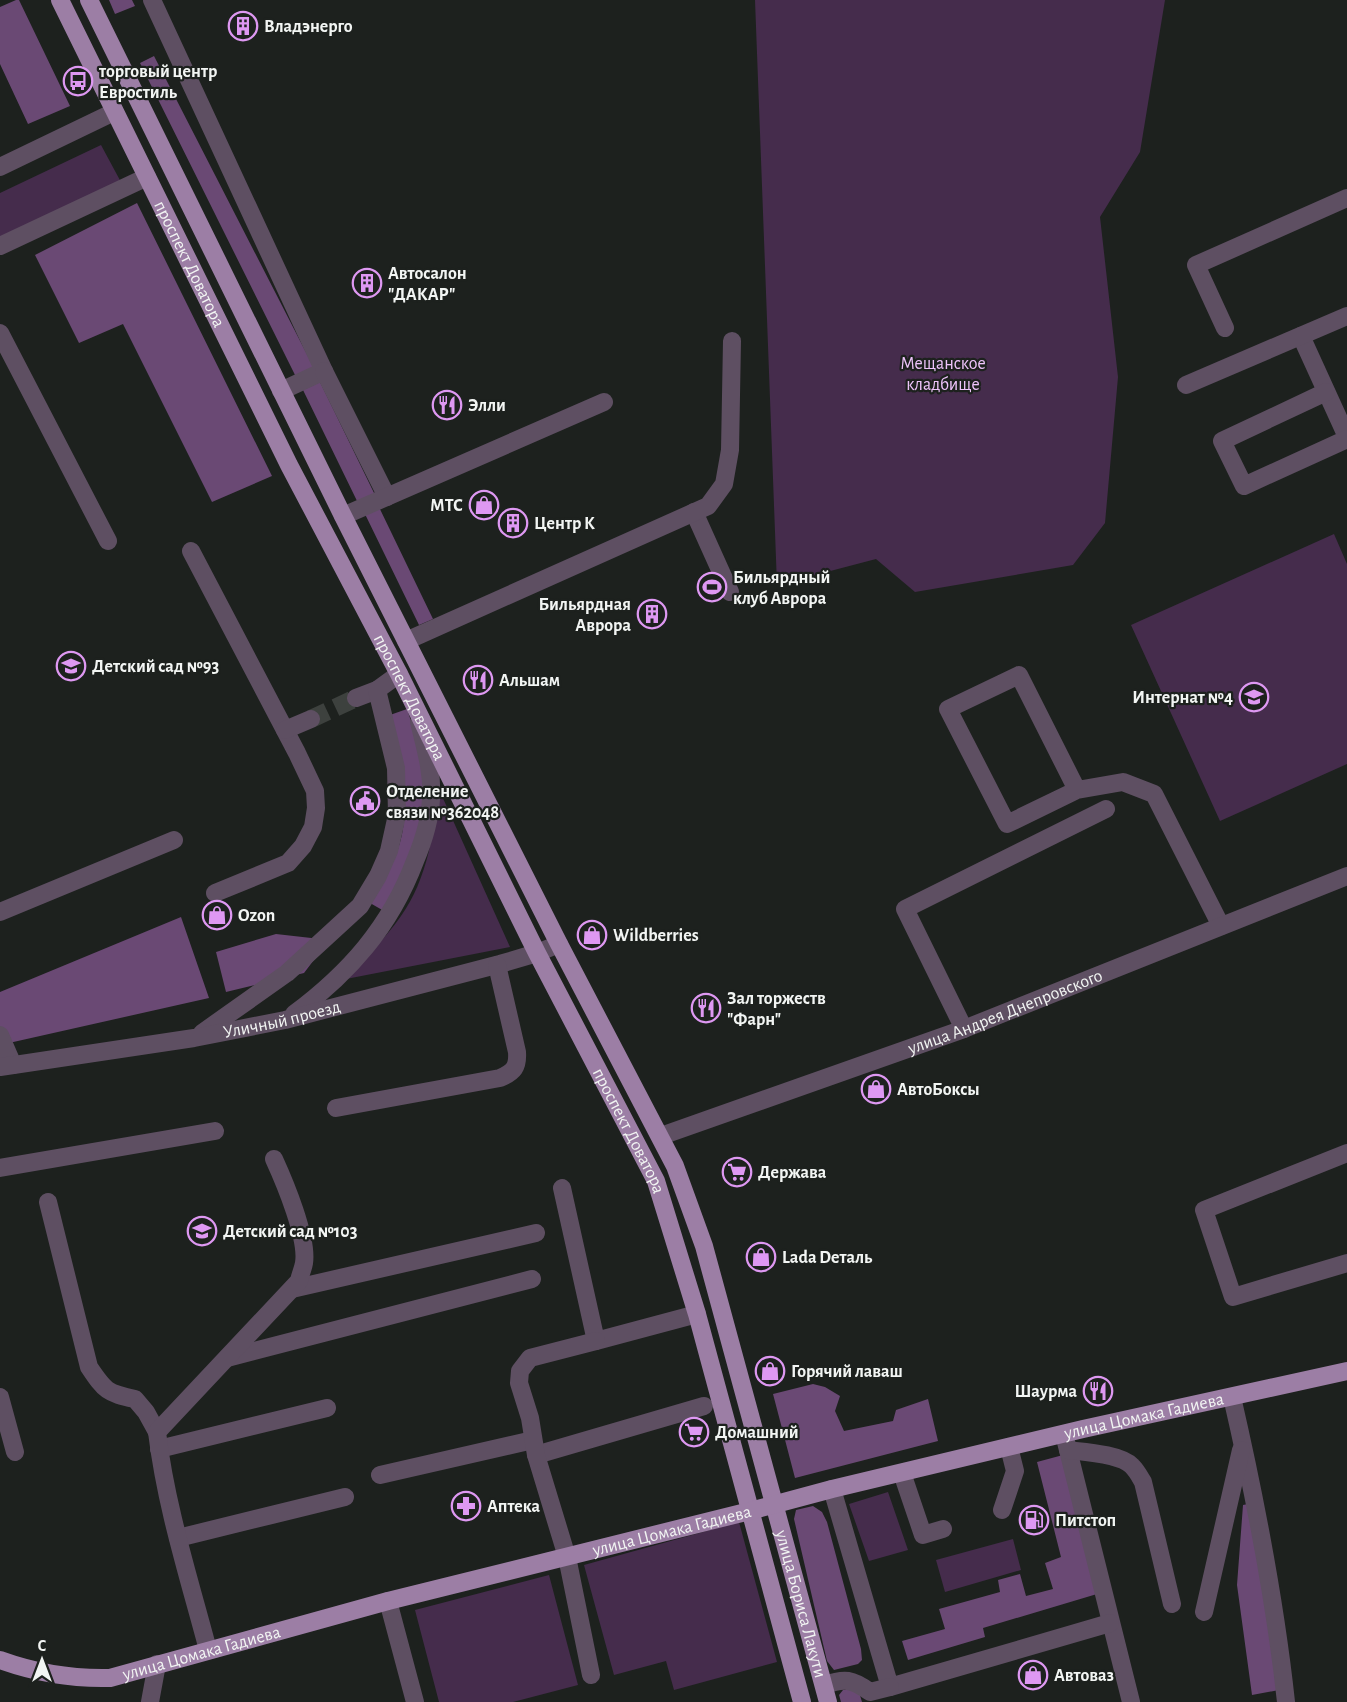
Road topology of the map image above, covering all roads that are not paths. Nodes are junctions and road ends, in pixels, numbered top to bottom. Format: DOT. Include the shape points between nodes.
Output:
graph roads {
  1 [pos="60,0"];
  2 [pos="89,0"];
  3 [pos="152,0"];
  4 [pos="114,112"];
  5 [pos="0,167"];
  6 [pos="147,177"];
  7 [pos="1347,198"];
  8 [pos="0,246"];
  9 [pos="1347,316"];
  10 [pos="1225,328"];
  11 [pos="1301,336"];
  12 [pos="1,339"];
  13 [pos="732,341"];
  14 [pos="324,371"];
  15 [pos="1186,385"];
  16 [pos="281,391"];
  17 [pos="1326,392"];
  18 [pos="604,402"];
  19 [pos="1347,438"];
  20 [pos="387,497"];
  21 [pos="694,512"];
  22 [pos="343,516"];
  23 [pos="108,541"];
  24 [pos="191,551"];
  25 [pos="730,592"];
  26 [pos="406,641"];
  27 [pos="399,674"];
  28 [pos="377,690"];
  29 [pos="356,698"];
  30 [pos="415,706"];
  31 [pos="311,719"];
  32 [pos="285,730"];
  33 [pos="1077,789"];
  34 [pos="1106,809"];
  35 [pos="174,840"];
  36 [pos="1347,876"];
  37 [pos="216,893"];
  38 [pos="0,912"];
  39 [pos="1221,926"];
  40 [pos="559,944"];
  41 [pos="537,953"];
  42 [pos="497,965"];
  43 [pos="285,1020"];
  44 [pos="964,1029"];
  45 [pos="0,1035"];
  46 [pos="195,1038"];
  47 [pos="6,1066"];
  48 [pos="336,1108"];
  49 [pos="215,1131"];
  50 [pos="661,1136"];
  51 [pos="1347,1153"];
  52 [pos="274,1160"];
  53 [pos="0,1168"];
  54 [pos="562,1188"];
  55 [pos="48,1202"];
  56 [pos="536,1233"];
  57 [pos="1347,1263"];
  58 [pos="532,1279"];
  59 [pos="292,1289"];
  60 [pos="697,1314"];
  61 [pos="596,1341"];
  62 [pos="227,1358"];
  63 [pos="1347,1371"];
  64 [pos="0,1397"];
  65 [pos="1232,1397"];
  66 [pos="704,1406"];
  67 [pos="327,1408"];
  68 [pos="158,1441"];
  69 [pos="1066,1442"];
  70 [pos="1243,1442"];
  71 [pos="1009,1447"];
  72 [pos="535,1448"];
  73 [pos="15,1452"];
  74 [pos="902,1473"];
  75 [pos="380,1475"];
  76 [pos="832,1489"];
  77 [pos="345,1497"];
  78 [pos="773,1505"];
  79 [pos="1002,1510"];
  80 [pos="750,1511"];
  81 [pos="944,1529"];
  82 [pos="177,1538"];
  83 [pos="567,1557"];
  84 [pos="388,1601"];
  85 [pos="1172,1604"];
  86 [pos="1204,1612"];
  87 [pos="1110,1623"];
  88 [pos="208,1650"];
  89 [pos="0,1660"];
  90 [pos="156,1664"];
  91 [pos="591,1675"];
  92 [pos="890,1687"];
  93 [pos="826,1694"];
  94 [pos="150,1702"];
  95 [pos="415,1702"];
  96 [pos="801,1702"];
  97 [pos="1131,1702"];
  98 [pos="1286,1702"];
  1 -- 4 [label="main road, проспект Доватора"];
  2 -- 16 [label="main road, проспект Доватора"];
  3 -- 14 [label="street"];
  4 -- 5 [label="street"];
  4 -- 6 [label="main road, проспект Доватора"];
  6 -- 8 [label="street"];
  6 -- 27 [label="main road, проспект Доватора" via="289,465"];
  7 -- 10 [label="street" via="1197,265"];
  9 -- 11 [label="street"];
  11 -- 15 [label="street"];
  11 -- 17 [label="street"];
  12 -- 23 [label="street"];
  13 -- 21 [label="street" via="730,450 724,484 708,506"];
  14 -- 16 [label="street"];
  14 -- 20 [label="street"];
  16 -- 22 [label="main road, проспект Доватора"];
  17 -- 19 [label="street"];
  17 -- 19 [label="street" via="1222,441 1244,486"];
  18 -- 20 [label="street"];
  20 -- 22 [label="street"];
  21 -- 25 [label="street"];
  21 -- 26 [label="street"];
  22 -- 26 [label="main road, проспект Доватора"];
  24 -- 32 [label="street"];
  26 -- 40 [label="main road, проспект Доватора"];
  27 -- 28 [label="street"];
  27 -- 30 [label="main road, проспект Доватора"];
  28 -- 29 [label="street"];
  28 -- 46 [label="street" via="396,768 397,815 389,851 378,876 360,906 287,973"];
  30 -- 41 [label="main road, проспект Доватора"];
  30 -- 43 [label="street" via="429,765 432,799 422,844 402,894 349,967 324,992"];
  31 -- 32 [label="street"];
  32 -- 37 [label="street" via="315,791 313,827 288,863"];
  33 -- 33 [label="street" via="1007,824 948,709 1019,675"];
  33 -- 39 [label="street" via="1123,782 1154,794"];
  34 -- 44 [label="street" via="905,909"];
  35 -- 38 [label="street"];
  36 -- 39 [label="street, улица Андрея Днепровского"];
  39 -- 44 [label="street, улица Андрея Днепровского"];
  40 -- 41 [label="street, Уличный проезд"];
  40 -- 50 [label="main road, проспект Доватора"];
  41 -- 42 [label="street, Уличный проезд"];
  41 -- 60 [label="main road, проспект Доватора" via="656,1181"];
  42 -- 43 [label="street, Уличный проезд"];
  42 -- 48 [label="street" via="517,1052 518,1064 513,1072 501,1078"];
  43 -- 46 [label="street, Уличный проезд"];
  44 -- 50 [label="street, улица Андрея Днепровского"];
  45 -- 47 [label="street"];
  46 -- 47 [label="street, Уличный проезд"];
  49 -- 53 [label="street"];
  50 -- 78 [label="main road, проспект Доватора" via="704,1246"];
  51 -- 57 [label="street" via="1204,1210 1233,1297"];
  52 -- 59 [label="street" via="290,1193 302,1238 305,1261"];
  54 -- 61 [label="street"];
  55 -- 68 [label="street" via="89,1367 103,1388 135,1399 146,1412"];
  56 -- 59 [label="street"];
  58 -- 62 [label="street"];
  59 -- 62 [label="street"];
  60 -- 61 [label="street"];
  60 -- 80 [label="main road, проспект Доватора"];
  61 -- 72 [label="street" via="530,1358 523,1365 519,1383"];
  62 -- 68 [label="street"];
  63 -- 65 [label="main road, улица Цомака Гадиева"];
  64 -- 73 [label="street"];
  65 -- 69 [label="main road, улица Цомака Гадиева"];
  65 -- 70 [label="street"];
  66 -- 72 [label="street"];
  67 -- 68 [label="street"];
  68 -- 82 [label="street"];
  69 -- 71 [label="main road, улица Цомака Гадиева"];
  69 -- 85 [label="street" via="1131,1464 1143,1482"];
  69 -- 87 [label="street"];
  70 -- 86 [label="street"];
  70 -- 98 [label="street" via="1277,1629"];
  71 -- 74 [label="main road, улица Цомака Гадиева"];
  71 -- 79 [label="street" via="1015,1470"];
  72 -- 75 [label="street"];
  72 -- 83 [label="street"];
  74 -- 76 [label="main road, улица Цомака Гадиева"];
  74 -- 81 [label="street" via="923,1535"];
  76 -- 78 [label="main road, улица Цомака Гадиева"];
  76 -- 92 [label="street"];
  77 -- 82 [label="street"];
  78 -- 80 [label="main road, улица Цомака Гадиева"];
  78 -- 93 [label="main road, улица Бориса Лакути"];
  80 -- 83 [label="main road, улица Цомака Гадиева"];
  80 -- 96 [label="main road, улица Бориса Лакути"];
  82 -- 88 [label="street"];
  83 -- 84 [label="main road, улица Цомака Гадиева"];
  83 -- 91 [label="street"];
  84 -- 88 [label="main road, улица Цомака Гадиева"];
  84 -- 95 [label="street"];
  87 -- 92 [label="street"];
  87 -- 97 [label="street"];
  88 -- 90 [label="main road, улица Цомака Гадиева"];
  89 -- 90 [label="main road, улица Цомака Гадиева" via="35,1671 84,1678 110,1678"];
  90 -- 94 [label="street"];
  92 -- 93 [label="street" via="870,1692 857,1682 840,1680"];
}
